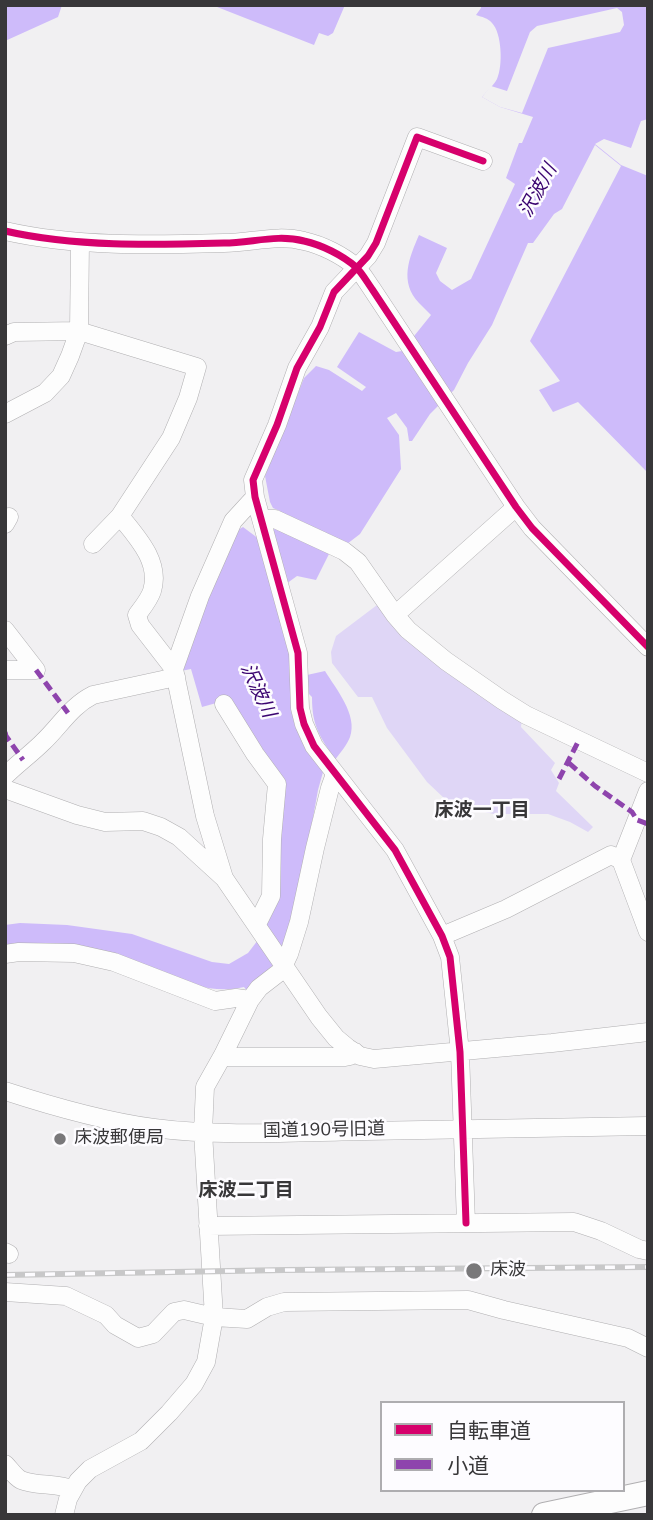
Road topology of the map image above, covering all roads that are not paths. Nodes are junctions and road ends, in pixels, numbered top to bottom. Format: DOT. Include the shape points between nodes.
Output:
graph roads {
  1 [pos="483,161"];
  2 [pos="5,231"];
  3 [pos="80,242"];
  4 [pos="357,268"];
  5 [pos="79,331"];
  6 [pos="5,336"];
  7 [pos="5,414"];
  8 [pos="255,497"];
  9 [pos="516,507"];
  10 [pos="121,516"];
  11 [pos="268,524"];
  12 [pos="93,544"];
  13 [pos="395,615"];
  14 [pos="5,630"];
  15 [pos="648,648"];
  16 [pos="5,670"];
  17 [pos="175,673"];
  18 [pos="224,704"];
  19 [pos="648,773"];
  20 [pos="335,774"];
  21 [pos="5,776"];
  22 [pos="5,789"];
  23 [pos="648,791"];
  24 [pos="621,860"];
  25 [pos="224,878"];
  26 [pos="258,926"];
  27 [pos="648,932"];
  28 [pos="442,936"];
  29 [pos="5,954"];
  30 [pos="282,963"];
  31 [pos="244,999"];
  32 [pos="648,1032"];
  33 [pos="355,1052"];
  34 [pos="460,1052"];
  35 [pos="223,1055"];
  36 [pos="5,1091"];
  37 [pos="648,1126"];
  38 [pos="464,1129"];
  39 [pos="203,1132"];
  40 [pos="466,1223"];
  41 [pos="208,1226"];
  42 [pos="648,1251"];
  43 [pos="5,1292"];
  44 [pos="214,1317"];
  45 [pos="648,1348"];
  46 [pos="5,1464"];
  47 [pos="73,1490"];
  48 [pos="648,1493"];
  49 [pos="617,1507"];
  50 [pos="64,1515"];
  51 [pos="544,1515"];
  1 -- 4 [label="street" via="416,137 376,243"];
  2 -- 3 [label="street"];
  3 -- 4 [label="street" via="302,240"];
  3 -- 5 [label="street"];
  4 -- 8 [label="street" via="334,292 298,368 253,480"];
  4 -- 9 [label="street"];
  5 -- 6 [label="street"];
  5 -- 7 [label="street" via="61,376 45,393"];
  5 -- 10 [label="street" via="197,367 171,438"];
  8 -- 11 [label="street"];
  8 -- 17 [label="street" via="233,521 200,596"];
  9 -- 13 [label="street"];
  9 -- 15 [label="street"];
  10 -- 12 [label="street"];
  10 -- 17 [label="street" via="151,560 154,580 137,615 140,625"];
  11 -- 13 [label="street" via="344,551 358,562"];
  11 -- 20 [label="street" via="298,653 304,724"];
  13 -- 19 [label="street" via="446,662 526,715"];
  14 -- 16 [label="street" via="36,670"];
  17 -- 21 [label="street" via="82,701"];
  17 -- 25 [label="street" via="205,816"];
  18 -- 26 [label="street" via="277,784 271,896"];
  20 -- 28 [label="street" via="395,850"];
  20 -- 30 [label="street" via="299,922"];
  22 -- 25 [label="street" via="76,815 105,822 144,821 161,827 179,837"];
  23 -- 24 [label="street"];
  24 -- 27 [label="street"];
  24 -- 28 [label="street" via="611,855"];
  25 -- 26 [label="street"];
  26 -- 30 [label="street"];
  28 -- 34 [label="street" via="450,957"];
  29 -- 31 [label="street" via="74,953 114,962 215,1000"];
  30 -- 31 [label="street" via="281,971"];
  30 -- 33 [label="street" via="335,1038"];
  31 -- 35 [label="street"];
  32 -- 34 [label="street"];
  33 -- 34 [label="street" via="374,1059"];
  33 -- 35 [label="street" via="345,1057"];
  34 -- 38 [label="street"];
  35 -- 39 [label="street" via="205,1087"];
  36 -- 39 [label="street, 国道190号旧道" via="115,1121"];
  37 -- 38 [label="street, 国道190号旧道"];
  38 -- 39 [label="street, 国道190号旧道"];
  38 -- 40 [label="street"];
  39 -- 41 [label="street"];
  40 -- 41 [label="street"];
  40 -- 42 [label="street" via="574,1222"];
  41 -- 44 [label="street"];
  43 -- 44 [label="street" via="66,1296 106,1315 138,1338 153,1334 174,1312"];
  44 -- 45 [label="street" via="247,1319 284,1302 468,1300 628,1338"];
  44 -- 47 [label="street" via="206,1362 194,1384 141,1441 90,1469"];
  46 -- 47 [label="street" via="22,1481"];
  47 -- 50 [label="street"];
  48 -- 49 [label="highway"];
  49 -- 51 [label="highway"];
}
